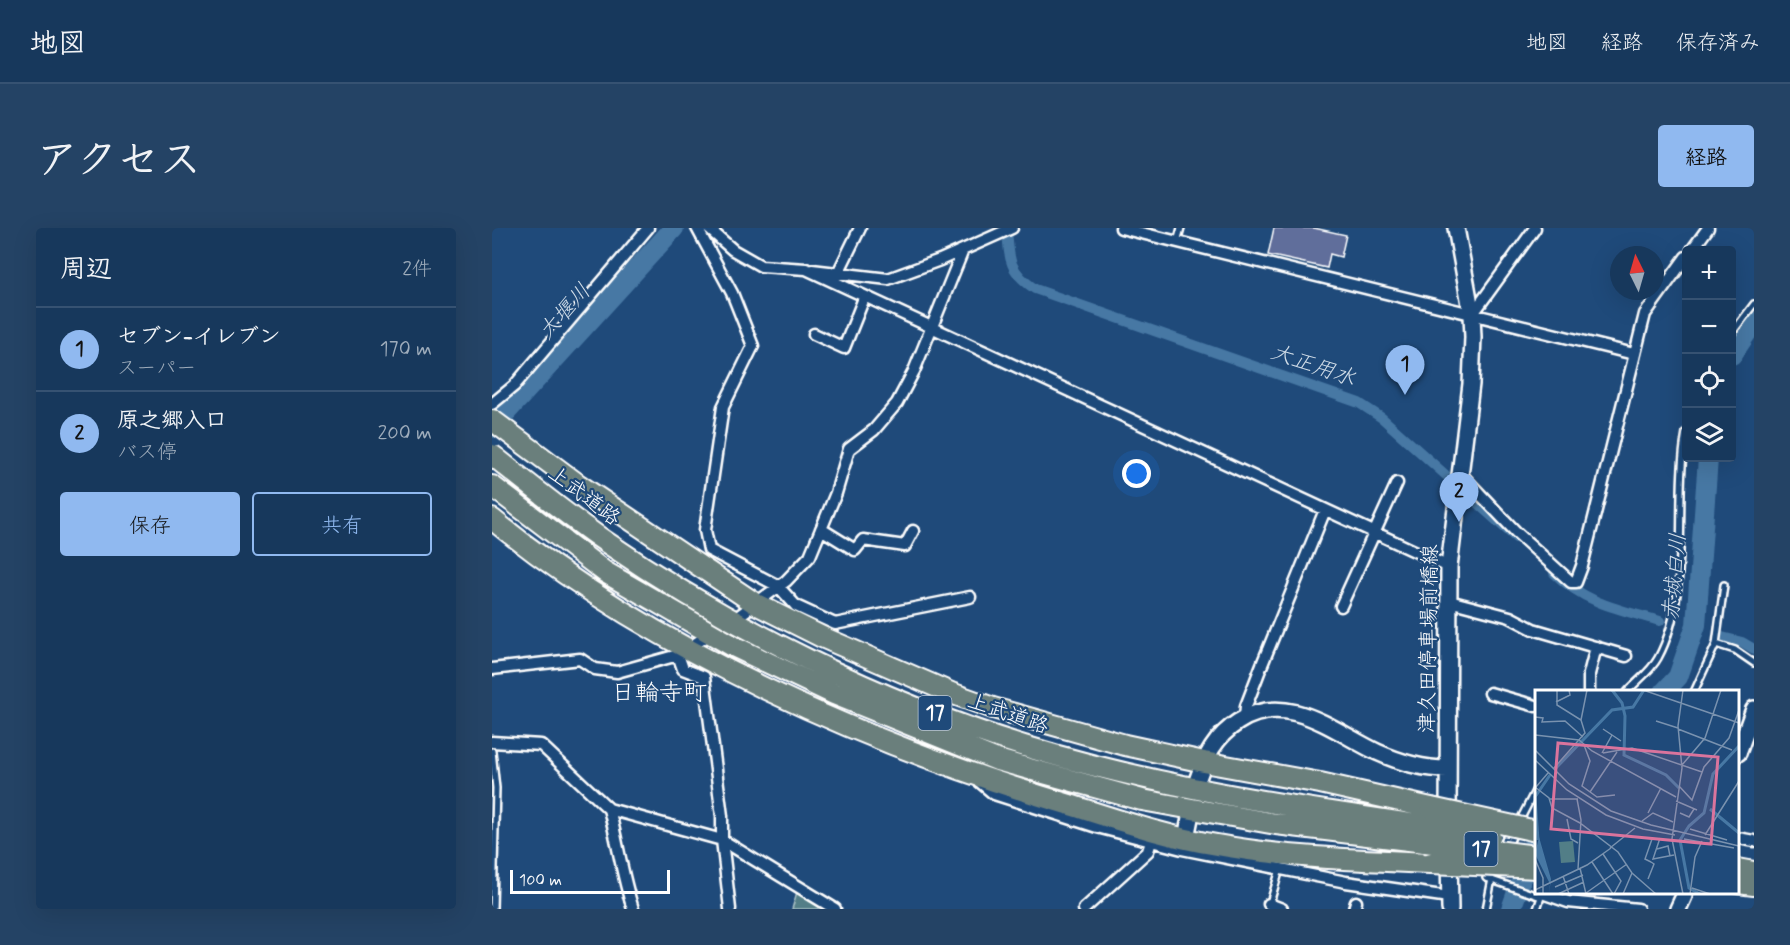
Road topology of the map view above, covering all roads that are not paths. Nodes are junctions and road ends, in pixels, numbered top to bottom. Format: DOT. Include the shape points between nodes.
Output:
graph roads {
  1 [pos="648,228"];
  2 [pos="697,228"];
  3 [pos="708,228"];
  4 [pos="860,228"];
  5 [pos="1012,228"];
  6 [pos="1120,228"];
  7 [pos="1181,228"];
  8 [pos="1456,228"];
  9 [pos="1535,228"];
  10 [pos="1708,228"];
  11 [pos="1177,242"];
  12 [pos="1695,246"];
  13 [pos="963,250"];
  14 [pos="1682,263"];
  15 [pos="806,270"];
  16 [pos="838,273"];
  17 [pos="864,298"];
  18 [pos="1754,304"];
  19 [pos="1472,315"];
  20 [pos="1736,327"];
  21 [pos="932,330"];
  22 [pos="814,334"];
  23 [pos="1634,354"];
  24 [pos="492,404"];
  25 [pos="492,420"];
  26 [pos="494,457"];
  27 [pos="1682,462"];
  28 [pos="1459,474"];
  29 [pos="1397,483"];
  30 [pos="492,486"];
  31 [pos="1325,510"];
  32 [pos="492,519"];
  33 [pos="821,529"];
  34 [pos="913,531"];
  35 [pos="1374,533"];
  36 [pos="1449,567"];
  37 [pos="1724,585"];
  38 [pos="778,586"];
  39 [pos="970,597"];
  40 [pos="1449,601"];
  41 [pos="756,604"];
  42 [pos="1341,606"];
  43 [pos="740,615"];
  44 [pos="710,634"];
  45 [pos="1716,644"];
  46 [pos="1596,647"];
  47 [pos="684,652"];
  48 [pos="1626,656"];
  49 [pos="1754,663"];
  50 [pos="492,669"];
  51 [pos="1589,690"];
  52 [pos="1629,690"];
  53 [pos="1695,690"];
  54 [pos="1490,693"];
  55 [pos="1535,706"];
  56 [pos="1754,709"];
  57 [pos="1245,717"];
  58 [pos="492,742"];
  59 [pos="1739,748"];
  60 [pos="492,751"];
  61 [pos="974,765"];
  62 [pos="1447,769"];
  63 [pos="1201,772"];
  64 [pos="1535,791"];
  65 [pos="609,809"];
  66 [pos="1191,813"];
  67 [pos="1434,820"];
  68 [pos="1535,831"];
  69 [pos="1186,838"];
  70 [pos="1739,838"];
  71 [pos="722,840"];
  72 [pos="1754,841"];
  73 [pos="1151,842"];
  74 [pos="1535,844"];
  75 [pos="1535,856"];
  76 [pos="1280,868"];
  77 [pos="1535,868"];
  78 [pos="1739,870"];
  79 [pos="1754,872"];
  80 [pos="1493,881"];
  81 [pos="1739,883"];
  82 [pos="1754,885"];
  83 [pos="1535,894"];
  84 [pos="1540,895"];
  85 [pos="1450,903"];
  86 [pos="1269,906"];
  87 [pos="493,909"];
  88 [pos="633,909"];
  89 [pos="730,909"];
  90 [pos="835,909"];
  91 [pos="1084,909"];
  92 [pos="1282,909"];
  93 [pos="1486,909"];
  94 [pos="1537,909"];
  95 [pos="1638,909"];
  1 -- 24 [label="street" via="514,386"];
  2 -- 38 [label="street" via="737,303 753,346 723,407 705,530 709,550"];
  3 -- 15 [label="street" via="733,250 761,266"];
  4 -- 16 [label="street"];
  5 -- 13 [label="street"];
  6 -- 11 [label="street"];
  7 -- 11 [label="lane"];
  8 -- 19 [label="main road, 津久田停車場前橋線"];
  9 -- 19 [label="street"];
  10 -- 12 [label="street"];
  11 -- 19 [label="street"];
  13 -- 16 [label="street" via="888,279"];
  13 -- 21 [label="street"];
  14 -- 23 [label="street" via="1645,314"];
  15 -- 16 [label="street"];
  15 -- 17 [label="street"];
  17 -- 21 [label="street"];
  17 -- 22 [label="street" via="844,348"];
  18 -- 20 [label="lane"];
  19 -- 23 [label="street"];
  19 -- 28 [label="main road, 津久田停車場前橋線" via="1471,384"];
  21 -- 31 [label="street"];
  21 -- 33 [label="street" via="897,403 874,430 849,449"];
  23 -- 28 [label="street" via="1591,534 1575,582 1516,532"];
  25 -- 41 [label="highway, 17" via="588,491"];
  26 -- 67 [label="highway, 上武道路 / 17" via="606,543 733,620 841,674 950,720 1022,746 1170,784 1275,804"];
  27 -- 52 [label="lane" via="1673,618 1658,658"];
  28 -- 36 [label="main road, 津久田停車場前橋線"];
  29 -- 35 [label="street"];
  30 -- 67 [label="highway, 上武道路 / 17" via="605,573 733,646 834,694 997,760 1142,800 1276,824"];
  31 -- 35 [label="street"];
  31 -- 57 [label="street" via="1261,667"];
  32 -- 47 [label="highway, 17"];
  33 -- 34 [label="street" via="855,550 863,540 905,546"];
  33 -- 38 [label="street" via="810,556"];
  35 -- 36 [label="street"];
  35 -- 42 [label="street"];
  36 -- 40 [label="main road, 津久田停車場前橋線"];
  37 -- 45 [label="lane"];
  38 -- 39 [label="street" via="796,606 836,624"];
  38 -- 41 [label="street"];
  40 -- 46 [label="street" via="1510,616 1533,629"];
  40 -- 62 [label="main road, 津久田停車場前橋線"];
  41 -- 43 [label="street"];
  41 -- 63 [label="highway, 17" via="991,714 1065,730"];
  44 -- 47 [label="street"];
  45 -- 49 [label="lane" via="1735,650"];
  45 -- 53 [label="lane"];
  46 -- 48 [label="street"];
  46 -- 51 [label="street"];
  47 -- 50 [label="street" via="617,672 595,669 580,659"];
  47 -- 61 [label="highway, 17" via="919,756"];
  47 -- 71 [label="street" via="682,669 704,677"];
  54 -- 55 [label="street"];
  56 -- 59 [label="main road"];
  57 -- 62 [label="main road" via="1266,711 1300,713 1325,722 1391,758 1424,768"];
  57 -- 63 [label="main road" via="1222,734"];
  58 -- 65 [label="street" via="541,745"];
  60 -- 87 [label="lane" via="496,788"];
  61 -- 69 [label="highway, 17" via="1056,801"];
  61 -- 73 [label="street" via="994,794"];
  62 -- 67 [label="main road, 津久田停車場前橋線"];
  63 -- 67 [label="highway, 17" via="1320,783"];
  64 -- 80 [label="lane"];
  65 -- 71 [label="street"];
  65 -- 88 [label="street" via="621,855 622,877"];
  66 -- 69 [label="main road"];
  67 -- 68 [label="highway, 17, bridge"];
  67 -- 74 [label="highway, 上武道路 / 17, bridge"];
  67 -- 75 [label="highway, 上武道路 / 17, bridge"];
  67 -- 80 [label="lane" via="1515,820 1486,878"];
  67 -- 85 [label="main road, 津久田停車場前橋線"];
  69 -- 77 [label="highway, 17, bridge" via="1271,853"];
  70 -- 72 [label="street"];
  71 -- 89 [label="street"];
  71 -- 90 [label="street"];
  73 -- 76 [label="street"];
  73 -- 91 [label="street" via="1148,851"];
  76 -- 85 [label="street"];
  76 -- 86 [label="lane"];
  78 -- 79 [label="highway"];
  80 -- 83 [label="lane"];
  80 -- 93 [label="lane"];
  81 -- 82 [label="highway"];
  84 -- 94 [label="lane"];
  84 -- 95 [label="street"];
  86 -- 92 [label="street"];
}
